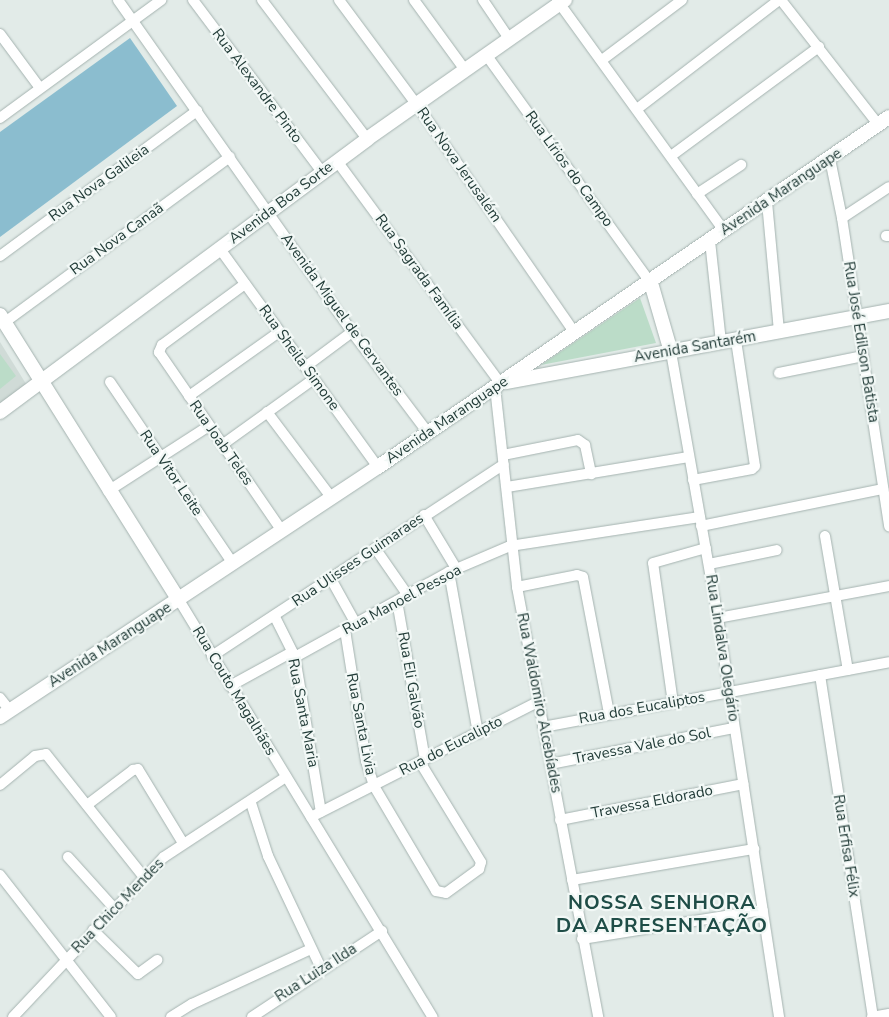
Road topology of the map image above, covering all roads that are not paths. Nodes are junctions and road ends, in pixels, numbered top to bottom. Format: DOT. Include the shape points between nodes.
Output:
graph roads {
  1 [pos="118,0"];
  2 [pos="161,0"];
  3 [pos="193,0"];
  4 [pos="262,0"];
  5 [pos="339,0"];
  6 [pos="414,0"];
  7 [pos="483,0"];
  8 [pos="682,0"];
  9 [pos="780,0"];
  10 [pos="561,1"];
  11 [pos="133,20"];
  12 [pos="0,34"];
  13 [pos="510,40"];
  14 [pos="819,47"];
  15 [pos="487,56"];
  16 [pos="602,60"];
  17 [pos="465,70"];
  18 [pos="40,88"];
  19 [pos="417,105"];
  20 [pos="637,109"];
  21 [pos="197,111"];
  22 [pos="0,118"];
  23 [pos="884,120"];
  24 [pos="367,139"];
  25 [pos="671,156"];
  26 [pos="230,157"];
  27 [pos="830,159"];
  28 [pos="337,161"];
  29 [pos="741,165"];
  30 [pos="322,172"];
  31 [pos="889,187"];
  32 [pos="698,194"];
  33 [pos="767,202"];
  34 [pos="269,212"];
  35 [pos="842,218"];
  36 [pos="724,231"];
  37 [pos="710,240"];
  38 [pos="220,249"];
  39 [pos="0,256"];
  40 [pos="650,283"];
  41 [pos="245,284"];
  42 [pos="889,311"];
  43 [pos="856,316"];
  44 [pos="1,317"];
  45 [pos="279,332"];
  46 [pos="352,332"];
  47 [pos="779,332"];
  48 [pos="575,333"];
  49 [pos="736,340"];
  50 [pos="721,342"];
  51 [pos="671,352"];
  52 [pos="863,356"];
  53 [pos="305,367"];
  54 [pos="779,373"];
  55 [pos="41,379"];
  56 [pos="314,379"];
  57 [pos="110,382"];
  58 [pos="498,385"];
  59 [pos="189,396"];
  60 [pos="0,412"];
  61 [pos="267,412"];
  62 [pos="209,426"];
  63 [pos="428,433"];
  64 [pos="222,445"];
  65 [pos="689,457"];
  66 [pos="162,459"];
  67 [pos="503,459"];
  68 [pos="378,467"];
  69 [pos="591,474"];
  70 [pos="693,480"];
  71 [pos="884,485"];
  72 [pos="507,487"];
  73 [pos="108,491"];
  74 [pos="331,498"];
  75 [pos="424,515"];
  76 [pos="700,521"];
  77 [pos="889,526"];
  78 [pos="282,531"];
  79 [pos="825,536"];
  80 [pos="510,546"];
  81 [pos="375,548"];
  82 [pos="706,548"];
  83 [pos="777,550"];
  84 [pos="233,564"];
  85 [pos="709,564"];
  86 [pos="453,571"];
  87 [pos="331,580"];
  88 [pos="889,586"];
  89 [pos="517,587"];
  90 [pos="407,594"];
  91 [pos="836,597"];
  92 [pos="179,600"];
  93 [pos="397,601"];
  94 [pos="275,617"];
  95 [pos="718,618"];
  96 [pos="356,624"];
  97 [pos="345,630"];
  98 [pos="293,655"];
  99 [pos="212,656"];
  100 [pos="889,662"];
  101 [pos="848,670"];
  102 [pos="820,676"];
  103 [pos="230,686"];
  104 [pos="730,692"];
  105 [pos="0,698"];
  106 [pos="538,702"];
  107 [pos="674,703"];
  108 [pos="609,713"];
  109 [pos="5,714"];
  110 [pos="543,726"];
  111 [pos="734,728"];
  112 [pos="478,733"];
  113 [pos="423,761"];
  114 [pos="550,764"];
  115 [pos="286,777"];
  116 [pos="743,784"];
  117 [pos="0,785"];
  118 [pos="374,786"];
  119 [pos="250,802"];
  120 [pos="87,805"];
  121 [pos="321,812"];
  122 [pos="311,817"];
  123 [pos="560,820"];
  124 [pos="183,843"];
  125 [pos="754,849"];
  126 [pos="68,857"];
  127 [pos="0,875"];
  128 [pos="143,876"];
  129 [pos="572,880"];
  130 [pos="436,891"];
  131 [pos="114,908"];
  132 [pos="763,910"];
  133 [pos="93,930"];
  134 [pos="382,931"];
  135 [pos="582,939"];
  136 [pos="310,949"];
  137 [pos="65,960"];
  138 [pos="156,960"];
  139 [pos="322,968"];
  140 [pos="889,1014"];
  141 [pos="13,1017"];
  142 [pos="111,1017"];
  143 [pos="171,1017"];
  144 [pos="252,1017"];
  145 [pos="434,1017"];
  146 [pos="598,1017"];
  147 [pos="778,1017"];
  148 [pos="873,1017"];
  1 -- 11 [label="street, Avenida Miguel de Cervantes"];
  2 -- 11 [label="street"];
  3 -- 30 [label="street, Rua Alexandre Pinto"];
  4 -- 24 [label="street"];
  5 -- 19 [label="street, Rua Nova Jerusalém"];
  6 -- 17 [label="street"];
  7 -- 13 [label="street"];
  8 -- 16 [label="street"];
  9 -- 14 [label="street"];
  9 -- 20 [label="street"];
  10 -- 13 [label="street, Avenida Boa Sorte"];
  10 -- 16 [label="street"];
  11 -- 18 [label="street"];
  11 -- 21 [label="street, Avenida Miguel de Cervantes"];
  12 -- 18 [label="street"];
  13 -- 15 [label="street, Avenida Boa Sorte"];
  14 -- 23 [label="street"];
  14 -- 25 [label="street"];
  15 -- 17 [label="street, Avenida Boa Sorte"];
  15 -- 40 [label="street, Rua Lírios do Campo"];
  16 -- 20 [label="street"];
  17 -- 19 [label="street, Avenida Boa Sorte"];
  18 -- 22 [label="street"];
  19 -- 24 [label="street, Avenida Boa Sorte"];
  19 -- 48 [label="street, Rua Nova Jerusalém"];
  20 -- 25 [label="street"];
  21 -- 26 [label="street, Avenida Miguel de Cervantes"];
  21 -- 39 [label="street, Rua Nova Galileia"];
  23 -- 27 [label="street, Avenida Maranguape"];
  24 -- 28 [label="street, Avenida Boa Sorte"];
  25 -- 32 [label="street"];
  26 -- 34 [label="street, Avenida Miguel de Cervantes"];
  26 -- 44 [label="street, Rua Nova Canaã"];
  27 -- 33 [label="street, Avenida Maranguape"];
  27 -- 35 [label="street, Rua José Edilson Batista"];
  28 -- 30 [label="street, Avenida Boa Sorte"];
  28 -- 58 [label="street, Rua Sagrada Família"];
  29 -- 32 [label="street"];
  30 -- 34 [label="street, Avenida Boa Sorte"];
  31 -- 35 [label="street"];
  32 -- 36 [label="street"];
  33 -- 36 [label="street, Avenida Maranguape"];
  33 -- 47 [label="street"];
  34 -- 38 [label="street, Avenida Boa Sorte"];
  34 -- 46 [label="street, Avenida Miguel de Cervantes"];
  35 -- 43 [label="street, Rua José Edilson Batista"];
  36 -- 37 [label="street, Avenida Maranguape"];
  37 -- 40 [label="street, Avenida Maranguape"];
  37 -- 50 [label="street"];
  38 -- 41 [label="street, Rua Sheila Simone"];
  38 -- 55 [label="street, Avenida Boa Sorte"];
  40 -- 48 [label="street, Avenida Maranguape"];
  40 -- 51 [label="street, Rua Lindalva Olegário"];
  41 -- 45 [label="street, Rua Sheila Simone"];
  41 -- 59 [label="street, Rua Joab Teles" via="162,345 159,354"];
  42 -- 43 [label="street, Avenida Santarém"];
  43 -- 47 [label="street, Avenida Santarém"];
  43 -- 52 [label="street, Rua José Edilson Batista"];
  44 -- 55 [label="street, Rua Couto Magalhães"];
  45 -- 53 [label="street, Rua Sheila Simone"];
  45 -- 59 [label="street"];
  46 -- 53 [label="street"];
  46 -- 63 [label="street, Avenida Miguel de Cervantes"];
  47 -- 49 [label="street, Avenida Santarém"];
  48 -- 58 [label="street, Avenida Maranguape"];
  49 -- 50 [label="street, Avenida Santarém"];
  49 -- 70 [label="street" via="755,467"];
  50 -- 51 [label="street, Avenida Santarém"];
  51 -- 58 [label="street, Avenida Santarém"];
  51 -- 65 [label="street, Rua Lindalva Olegário"];
  52 -- 54 [label="street"];
  52 -- 71 [label="street, Rua José Edilson Batista"];
  53 -- 56 [label="street, Rua Sheila Simone"];
  55 -- 60 [label="street, Avenida Boa Sorte"];
  55 -- 73 [label="street, Rua Couto Magalhães"];
  56 -- 61 [label="street"];
  56 -- 68 [label="street, Rua Sheila Simone"];
  57 -- 66 [label="street, Rua Vitor Leite"];
  58 -- 63 [label="street, Avenida Maranguape"];
  58 -- 67 [label="street, Rua Waldomiro Alcebíades"];
  59 -- 62 [label="street, Rua Joab Teles"];
  61 -- 64 [label="street"];
  61 -- 74 [label="street"];
  62 -- 64 [label="street, Rua Joab Teles"];
  62 -- 66 [label="street"];
  63 -- 68 [label="street, Avenida Maranguape"];
  64 -- 78 [label="street, Rua Joab Teles"];
  65 -- 69 [label="street"];
  65 -- 70 [label="street, Rua Lindalva Olegário"];
  66 -- 73 [label="street"];
  66 -- 84 [label="street, Rua Vitor Leite"];
  67 -- 69 [label="street" via="578,440 585,446"];
  67 -- 72 [label="street, Rua Waldomiro Alcebíades"];
  67 -- 75 [label="street, Rua Ulisses Guimaraes"];
  68 -- 74 [label="street, Avenida Maranguape"];
  69 -- 72 [label="street"];
  70 -- 76 [label="street, Rua Lindalva Olegário"];
  71 -- 76 [label="street, Rua Manoel Pessoa"];
  71 -- 77 [label="street, Rua José Edilson Batista"];
  72 -- 80 [label="street, Rua Waldomiro Alcebíades"];
  73 -- 92 [label="street, Rua Couto Magalhães"];
  74 -- 78 [label="street, Avenida Maranguape"];
  75 -- 81 [label="street, Rua Ulisses Guimaraes"];
  75 -- 86 [label="street"];
  76 -- 80 [label="street, Rua Manoel Pessoa"];
  76 -- 82 [label="street, Rua Lindalva Olegário"];
  78 -- 84 [label="street, Avenida Maranguape"];
  79 -- 91 [label="street"];
  80 -- 86 [label="street, Rua Manoel Pessoa"];
  80 -- 89 [label="street, Rua Waldomiro Alcebíades"];
  81 -- 87 [label="street, Rua Ulisses Guimaraes"];
  81 -- 90 [label="street"];
  82 -- 85 [label="street, Rua Lindalva Olegário"];
  82 -- 107 [label="street" via="657,560 652,570"];
  83 -- 85 [label="street"];
  84 -- 92 [label="street, Avenida Maranguape"];
  85 -- 95 [label="street, Rua Lindalva Olegário"];
  86 -- 90 [label="street, Rua Manoel Pessoa"];
  86 -- 112 [label="street"];
  87 -- 94 [label="street, Rua Ulisses Guimaraes"];
  87 -- 96 [label="street"];
  88 -- 91 [label="street"];
  89 -- 106 [label="street, Rua Waldomiro Alcebíades"];
  89 -- 108 [label="street" via="577,574 584,577"];
  90 -- 93 [label="street, Rua Manoel Pessoa"];
  91 -- 95 [label="street"];
  91 -- 101 [label="street"];
  92 -- 99 [label="street, Rua Couto Magalhães"];
  92 -- 109 [label="street, Avenida Maranguape"];
  93 -- 96 [label="street, Rua Manoel Pessoa"];
  93 -- 113 [label="street, Rua Eli Galvão"];
  94 -- 98 [label="street, Rua Santa Maria"];
  94 -- 99 [label="street, Rua Ulisses Guimaraes"];
  95 -- 104 [label="street, Rua Lindalva Olegário"];
  96 -- 97 [label="street, Rua Manoel Pessoa"];
  97 -- 98 [label="street, Rua Manoel Pessoa"];
  97 -- 118 [label="street, Rua Santa Livia" via="366,761"];
  98 -- 103 [label="street, Rua Manoel Pessoa"];
  98 -- 121 [label="street, Rua Santa Maria"];
  99 -- 103 [label="street, Rua Couto Magalhães"];
  100 -- 101 [label="street, Rua dos Eucaliptos"];
  101 -- 102 [label="street, Rua dos Eucaliptos"];
  102 -- 104 [label="street, Rua dos Eucaliptos"];
  102 -- 148 [label="street, Rua Erfisa Félix"];
  103 -- 115 [label="street, Rua Couto Magalhães"];
  104 -- 107 [label="street, Rua dos Eucaliptos"];
  104 -- 111 [label="street, Rua Lindalva Olegário"];
  105 -- 109 [label="street"];
  106 -- 110 [label="street, Rua Waldomiro Alcebíades"];
  106 -- 112 [label="street, Rua do Eucalipto"];
  107 -- 108 [label="street, Rua dos Eucaliptos"];
  108 -- 110 [label="street, Rua dos Eucaliptos"];
  110 -- 114 [label="street, Rua Waldomiro Alcebíades"];
  111 -- 114 [label="street, Travessa Vale do Sol"];
  111 -- 116 [label="street, Rua Lindalva Olegário"];
  112 -- 113 [label="street, Rua do Eucalipto"];
  113 -- 118 [label="street, Rua do Eucalipto"];
  113 -- 130 [label="street, Rua Eli Galvão" via="481,862 479,869 446,893"];
  114 -- 123 [label="street, Rua Waldomiro Alcebíades"];
  115 -- 119 [label="street, Rua Chico Mendes"];
  115 -- 122 [label="street, Rua Couto Magalhães"];
  116 -- 123 [label="street, Travessa Eldorado"];
  116 -- 125 [label="street, Rua Lindalva Olegário"];
  117 -- 120 [label="street" via="35,756 46,754"];
  118 -- 121 [label="street, Rua do Eucalipto"];
  118 -- 130 [label="street, Rua Santa Livia"];
  119 -- 124 [label="street, Rua Chico Mendes"];
  119 -- 136 [label="street" via="268,856"];
  120 -- 124 [label="street" via="133,770 138,770"];
  120 -- 128 [label="street"];
  121 -- 122 [label="street, Rua do Eucalipto"];
  122 -- 134 [label="street, Rua Couto Magalhães"];
  123 -- 129 [label="street, Rua Waldomiro Alcebíades"];
  124 -- 128 [label="street, Rua Chico Mendes"];
  125 -- 129 [label="street"];
  125 -- 132 [label="street, Rua Lindalva Olegário"];
  126 -- 131 [label="street"];
  127 -- 137 [label="street"];
  128 -- 131 [label="street, Rua Chico Mendes"];
  129 -- 135 [label="street, Rua Waldomiro Alcebíades"];
  131 -- 133 [label="street, Rua Chico Mendes"];
  132 -- 135 [label="street"];
  132 -- 147 [label="street, Rua Lindalva Olegário"];
  133 -- 137 [label="street, Rua Chico Mendes"];
  133 -- 138 [label="street" via="138,974"];
  134 -- 139 [label="street, Rua Luiza Ilda"];
  134 -- 145 [label="street, Rua Couto Magalhães"];
  135 -- 146 [label="street, Rua Waldomiro Alcebíades"];
  136 -- 139 [label="street"];
  136 -- 143 [label="street"];
  137 -- 141 [label="street, Rua Chico Mendes"];
  137 -- 142 [label="street"];
  139 -- 144 [label="street, Rua Luiza Ilda"];
  140 -- 148 [label="street"];
}
